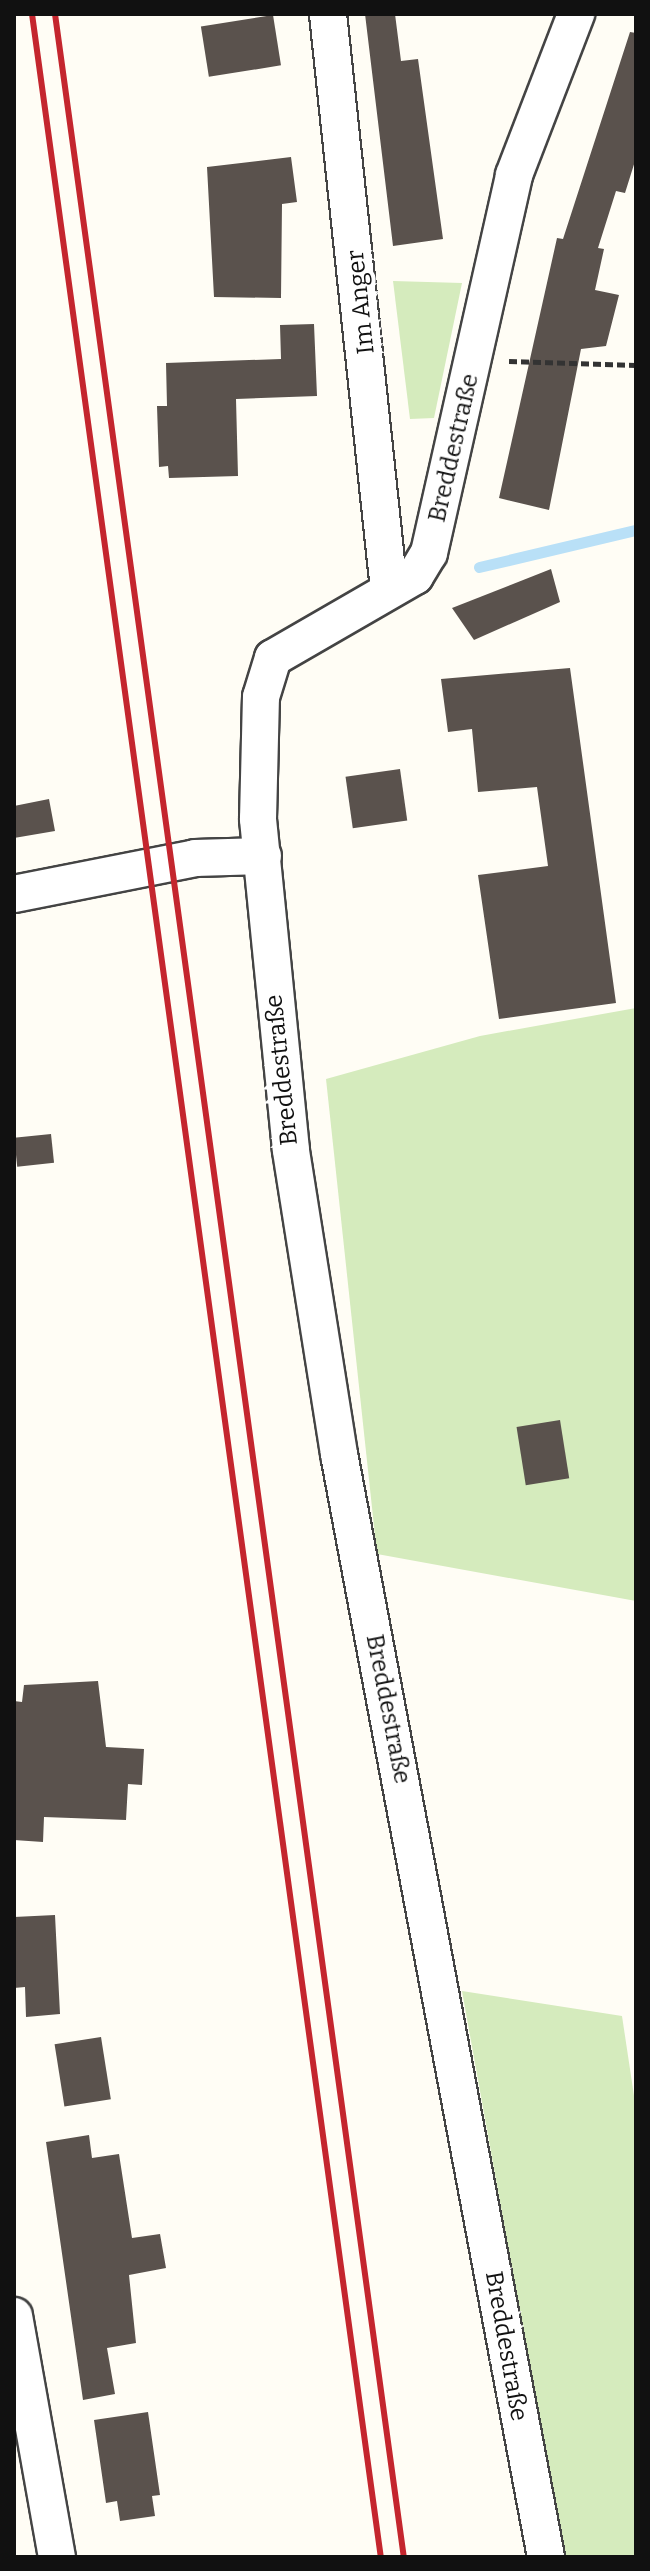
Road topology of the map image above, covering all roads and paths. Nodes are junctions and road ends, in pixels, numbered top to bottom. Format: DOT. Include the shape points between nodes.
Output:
graph roads {
  1 [pos="328,14"];
  2 [pos="576,14"];
  3 [pos="475,358"];
  4 [pos="636,365"];
  5 [pos="389,590"];
  6 [pos="263,856"];
  7 [pos="14,894"];
  8 [pos="14,2316"];
  9 [pos="57,2557"];
  10 [pos="546,2557"];
  1 -- 5 [label="street, Im Anger"];
  2 -- 3 [label="street, Breddestraße" via="514,175"];
  3 -- 4 [label="path"];
  3 -- 5 [label="street, Breddestraße" via="429,553 415,576"];
  5 -- 6 [label="street, Breddestraße" via="273,658 261,697"];
  6 -- 7 [label="street" via="195,858"];
  6 -- 10 [label="street, Breddestraße" via="291,1150 337,1439"];
  8 -- 9 [label="street"];
}
